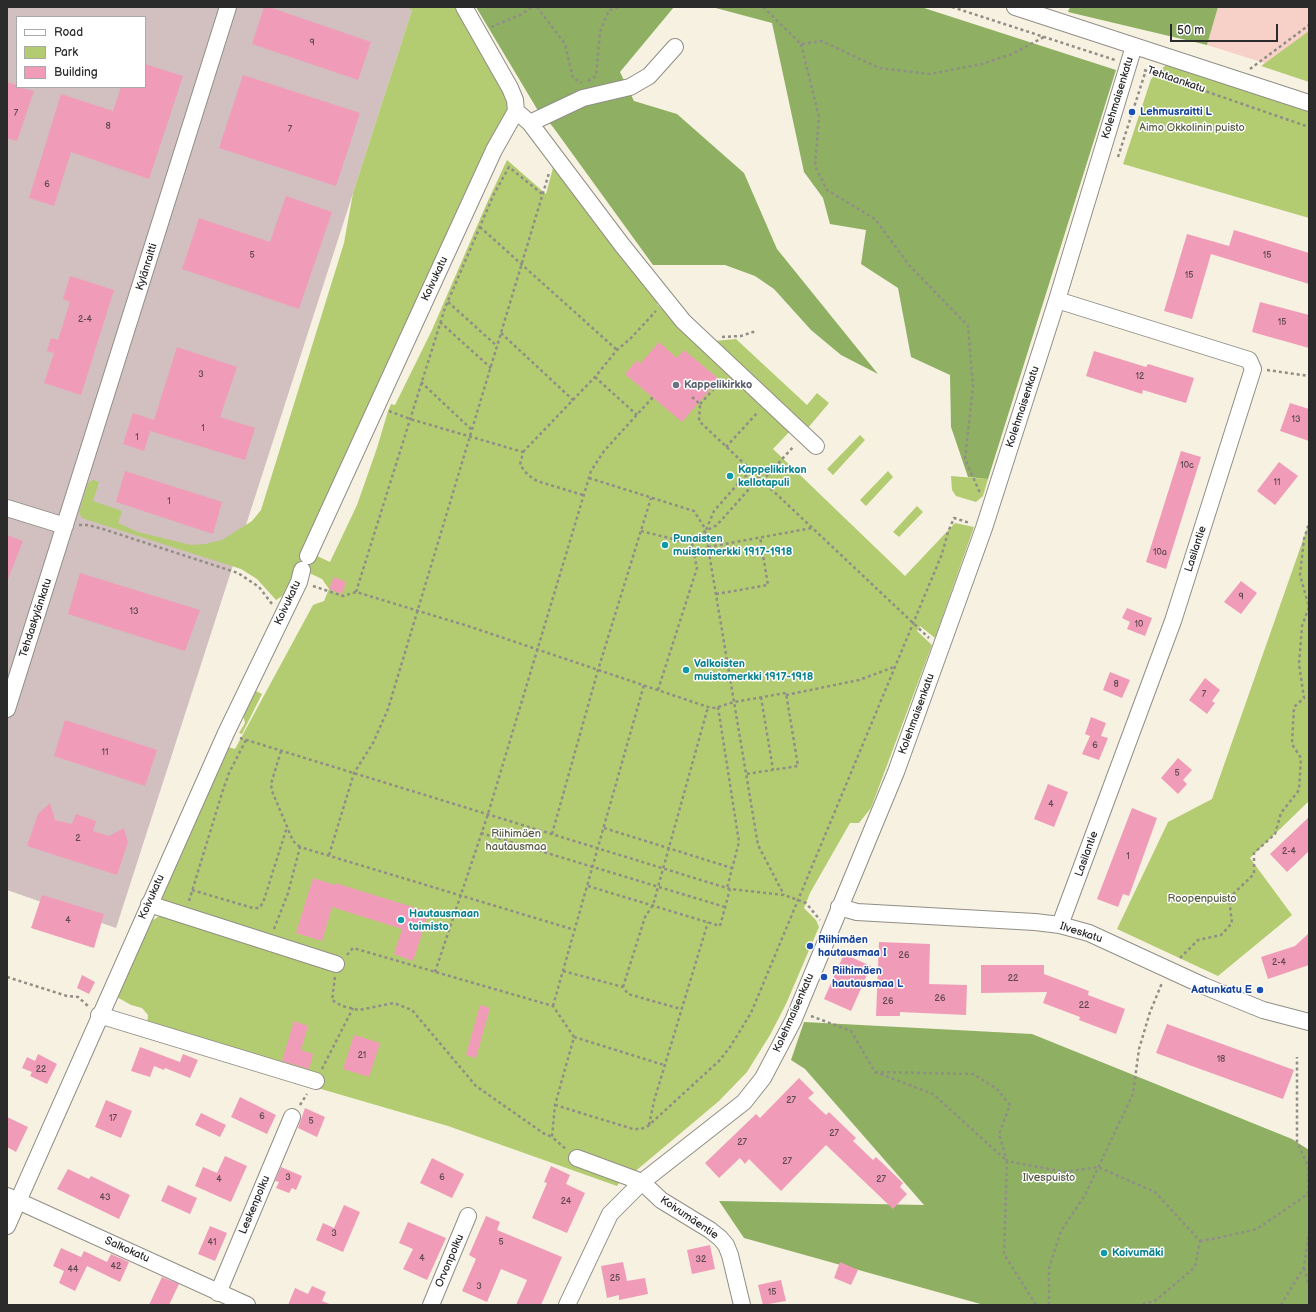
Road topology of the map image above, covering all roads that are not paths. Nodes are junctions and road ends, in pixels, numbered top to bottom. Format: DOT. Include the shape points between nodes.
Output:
graph roads {
  1 [pos="228,7"];
  2 [pos="464,7"];
  3 [pos="1015,7"];
  4 [pos="1134,46"];
  5 [pos="675,47"];
  6 [pos="1309,103"];
  7 [pos="516,111"];
  8 [pos="530,123"];
  9 [pos="1057,300"];
  10 [pos="810,441"];
  11 [pos="7,508"];
  12 [pos="65,526"];
  13 [pos="7,709"];
  14 [pos="149,904"];
  15 [pos="839,906"];
  16 [pos="1060,925"];
  17 [pos="336,964"];
  18 [pos="99,1015"];
  19 [pos="1309,1022"];
  20 [pos="316,1081"];
  21 [pos="292,1117"];
  22 [pos="577,1158"];
  23 [pos="642,1182"];
  24 [pos="13,1198"];
  25 [pos="468,1216"];
  26 [pos="7,1226"];
  27 [pos="218,1293"];
  28 [pos="247,1305"];
  29 [pos="431,1305"];
  30 [pos="567,1305"];
  31 [pos="742,1305"];
  1 -- 12 [label="street, Kylänraitti"];
  2 -- 7 [label="street" via="510,88"];
  3 -- 4 [label="street, Tehtaankatu"];
  4 -- 6 [label="street, Tehtaankatu"];
  4 -- 9 [label="street, Kolehmaisenkatu"];
  5 -- 8 [label="street" via="649,76 630,87 583,98"];
  7 -- 8 [label="street"];
  7 -- 14 [label="street, Koivukatu" via="491,158"];
  8 -- 10 [label="street" via="683,321"];
  9 -- 15 [label="street, Kolehmaisenkatu" via="987,521 941,649 896,772"];
  9 -- 16 [label="street, Lasilantie" via="1249,360 1253,369 1173,620"];
  11 -- 12 [label="street"];
  12 -- 13 [label="street, Tehdaskylänkatu"];
  14 -- 17 [label="street"];
  14 -- 18 [label="street, Koivukatu"];
  15 -- 16 [label="street, Ilveskatu" via="857,912"];
  15 -- 23 [label="street, Kolehmaisenkatu" via="793,1021 763,1078 744,1102"];
  16 -- 19 [label="street, Ilveskatu" via="1089,933 1263,1010"];
  18 -- 20 [label="street"];
  18 -- 24 [label="street, Koivukatu"];
  21 -- 27 [label="street, Leskenpolku"];
  22 -- 23 [label="street"];
  23 -- 30 [label="street, Kolehmaisenkatu" via="616,1206 604,1223"];
  23 -- 31 [label="street, Koivumäentie" via="661,1200 720,1238 730,1255"];
  24 -- 26 [label="street, Koivukatu"];
  24 -- 27 [label="street, Salkokatu"];
  25 -- 29 [label="street, Orvonpolku"];
  27 -- 28 [label="street, Salkokatu"];
}
